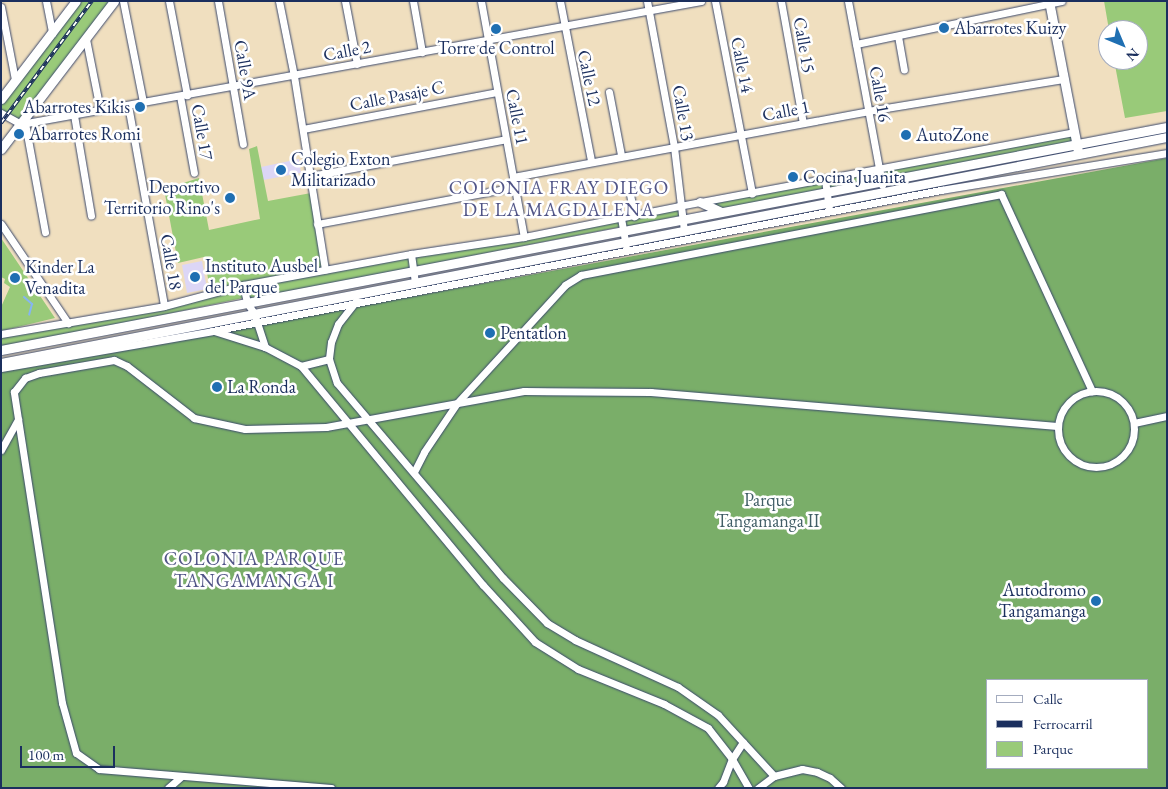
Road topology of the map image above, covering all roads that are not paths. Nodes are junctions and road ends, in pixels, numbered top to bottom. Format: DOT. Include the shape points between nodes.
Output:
graph roads {
  1 [pos="46,1"];
  2 [pos="76,1"];
  3 [pos="114,1"];
  4 [pos="123,1"];
  5 [pos="169,1"];
  6 [pos="218,1"];
  7 [pos="279,1"];
  8 [pos="345,1"];
  9 [pos="413,1"];
  10 [pos="481,1"];
  11 [pos="560,1"];
  12 [pos="646,1"];
  13 [pos="701,1"];
  14 [pos="715,1"];
  15 [pos="781,1"];
  16 [pos="848,1"];
  17 [pos="1062,1"];
  18 [pos="1049,3"];
  19 [pos="1,7"];
  20 [pos="649,12"];
  21 [pos="564,27"];
  22 [pos="52,33"];
  23 [pos="898,36"];
  24 [pos="86,39"];
  25 [pos="487,40"];
  26 [pos="856,44"];
  27 [pos="422,52"];
  28 [pos="357,64"];
  29 [pos="904,69"];
  30 [pos="294,76"];
  31 [pos="1064,79"];
  32 [pos="15,80"];
  33 [pos="234,86"];
  34 [pos="497,92"];
  35 [pos="609,92"];
  36 [pos="184,95"];
  37 [pos="1,99"];
  38 [pos="143,102"];
  39 [pos="128,105"];
  40 [pos="100,110"];
  41 [pos="868,111"];
  42 [pos="1,113"];
  43 [pos="74,115"];
  44 [pos="803,123"];
  45 [pos="23,124"];
  46 [pos="1167,127"];
  47 [pos="303,129"];
  48 [pos="1074,132"];
  49 [pos="740,136"];
  50 [pos="1167,137"];
  51 [pos="506,139"];
  52 [pos="1036,140"];
  53 [pos="1126,140"];
  54 [pos="243,144"];
  55 [pos="674,147"];
  56 [pos="2,148"];
  57 [pos="986,149"];
  58 [pos="1078,149"];
  59 [pos="1038,152"];
  60 [pos="1167,153"];
  61 [pos="621,156"];
  62 [pos="954,156"];
  63 [pos="591,161"];
  64 [pos="988,162"];
  65 [pos="1086,167"];
  66 [pos="955,168"];
  67 [pos="878,170"];
  68 [pos="194,173"];
  69 [pos="311,176"];
  70 [pos="513,177"];
  71 [pos="957,178"];
  72 [pos="825,180"];
  73 [pos="628,184"];
  74 [pos="514,187"];
  75 [pos="882,187"];
  76 [pos="959,188"];
  77 [pos="752,192"];
  78 [pos="827,192"];
  79 [pos="700,202"];
  80 [pos="679,206"];
  81 [pos="829,207"];
  82 [pos="721,212"];
  83 [pos="91,216"];
  84 [pos="634,216"];
  85 [pos="621,218"];
  86 [pos="682,220"];
  87 [pos="1,224"];
  88 [pos="317,224"];
  89 [pos="623,231"];
  90 [pos="684,231"];
  91 [pos="45,232"];
  92 [pos="524,237"];
  93 [pos="626,246"];
  94 [pos="411,254"];
  95 [pos="326,270"];
  96 [pos="413,271"];
  97 [pos="415,283"];
  98 [pos="243,286"];
  99 [pos="364,293"];
  100 [pos="355,302"];
  101 [pos="247,303"];
  102 [pos="164,306"];
  103 [pos="255,317"];
  104 [pos="68,323"];
  105 [pos="188,331"];
  106 [pos="212,331"];
  107 [pos="1,334"];
  108 [pos="265,347"];
  109 [pos="1,350"];
  110 [pos="75,352"];
  111 [pos="329,359"];
  112 [pos="1,363"];
  113 [pos="301,366"];
  114 [pos="1,368"];
  115 [pos="1092,391"];
  116 [pos="457,403"];
  117 [pos="1167,416"];
  118 [pos="18,419"];
  119 [pos="370,419"];
  120 [pos="345,422"];
  121 [pos="1134,423"];
  122 [pos="1057,426"];
  123 [pos="1,450"];
  124 [pos="414,472"];
  125 [pos="743,742"];
  126 [pos="732,759"];
  127 [pos="182,776"];
  128 [pos="774,776"];
  129 [pos="168,788"];
  130 [pos="331,788"];
  131 [pos="718,788"];
  132 [pos="749,788"];
  133 [pos="758,788"];
  134 [pos="841,788"];
  1 -- 22 [label="street"];
  2 -- 22 [label="main road"];
  3 -- 24 [label="main road"];
  4 -- 38 [label="street"];
  5 -- 36 [label="street, Calle 17"];
  6 -- 33 [label="street, Calle 9A"];
  7 -- 30 [label="street"];
  8 -- 28 [label="street"];
  9 -- 27 [label="street"];
  10 -- 25 [label="street, Calle 11"];
  11 -- 21 [label="street, Calle 12"];
  12 -- 20 [label="street, Calle 13"];
  13 -- 20 [label="street, Calle 2"];
  14 -- 49 [label="street, Calle 14"];
  15 -- 44 [label="street, Calle 15"];
  16 -- 26 [label="street, Calle 16"];
  17 -- 18 [label="street"];
  18 -- 23 [label="street"];
  18 -- 31 [label="main road"];
  19 -- 32 [label="street"];
  20 -- 21 [label="street, Calle 2"];
  20 -- 55 [label="street, Calle 13"];
  21 -- 25 [label="street, Calle 2"];
  21 -- 63 [label="street, Calle 12"];
  22 -- 32 [label="main road"];
  23 -- 26 [label="street"];
  23 -- 29 [label="street"];
  24 -- 40 [label="street"];
  24 -- 45 [label="main road"];
  25 -- 27 [label="street, Calle 2"];
  25 -- 34 [label="street, Calle 11"];
  26 -- 41 [label="street, Calle 16"];
  27 -- 28 [label="street, Calle 2"];
  28 -- 30 [label="street, Calle 2"];
  30 -- 33 [label="street, Calle 2"];
  30 -- 47 [label="street"];
  31 -- 41 [label="street, Calle 1"];
  31 -- 48 [label="main road"];
  32 -- 37 [label="main road"];
  33 -- 36 [label="street, Calle 2"];
  33 -- 54 [label="street, Calle 9A"];
  34 -- 47 [label="street, Calle Pasaje C"];
  34 -- 51 [label="street, Calle 11"];
  35 -- 61 [label="street"];
  36 -- 38 [label="street, Calle 2"];
  36 -- 68 [label="street, Calle 17"];
  38 -- 39 [label="street, Calle 2"];
  39 -- 40 [label="street, Calle 2"];
  39 -- 102 [label="street, Calle 18"];
  40 -- 43 [label="street, Calle 2"];
  41 -- 44 [label="street, Calle 1"];
  41 -- 67 [label="street, Calle 16"];
  42 -- 45 [label="street"];
  43 -- 45 [label="street, Calle 2"];
  43 -- 83 [label="street"];
  44 -- 49 [label="street, Calle 1"];
  45 -- 56 [label="main road"];
  45 -- 91 [label="street"];
  46 -- 53 [label="main road"];
  47 -- 69 [label="street"];
  48 -- 52 [label="street"];
  48 -- 58 [label="main road"];
  49 -- 55 [label="street, Calle 1"];
  49 -- 77 [label="street, Calle 14"];
  50 -- 53 [label="main road"];
  51 -- 69 [label="street"];
  51 -- 70 [label="street, Calle 11"];
  52 -- 57 [label="street"];
  52 -- 59 [label="street"];
  53 -- 58 [label="main road"];
  55 -- 61 [label="street, Calle 1"];
  55 -- 80 [label="street, Calle 13"];
  57 -- 62 [label="street"];
  57 -- 64 [label="street"];
  58 -- 59 [label="main road"];
  58 -- 65 [label="street"];
  58 -- 71 [label="main road"];
  59 -- 64 [label="main road"];
  60 -- 65 [label="street"];
  61 -- 63 [label="street, Calle 1"];
  62 -- 66 [label="street"];
  62 -- 67 [label="street"];
  63 -- 70 [label="street, Calle 1"];
  64 -- 66 [label="main road"];
  65 -- 76 [label="street"];
  66 -- 71 [label="street"];
  66 -- 75 [label="main road"];
  67 -- 72 [label="street"];
  67 -- 75 [label="street, Calle 16"];
  69 -- 88 [label="street"];
  70 -- 74 [label="street, Calle 11"];
  71 -- 75 [label="main road"];
  71 -- 76 [label="street"];
  72 -- 77 [label="street"];
  72 -- 78 [label="street"];
  73 -- 84 [label="street"];
  74 -- 88 [label="street"];
  74 -- 92 [label="street, Calle 11"];
  75 -- 78 [label="main road"];
  75 -- 81 [label="main road"];
  76 -- 81 [label="street"];
  77 -- 79 [label="street"];
  78 -- 81 [label="street"];
  78 -- 82 [label="main road"];
  79 -- 80 [label="street"];
  79 -- 82 [label="main road"];
  80 -- 84 [label="street"];
  80 -- 86 [label="street, Calle 13"];
  81 -- 90 [label="main road"];
  81 -- 93 [label="street"];
  82 -- 86 [label="main road"];
  84 -- 85 [label="street"];
  85 -- 89 [label="street"];
  85 -- 92 [label="street"];
  86 -- 89 [label="main road"];
  86 -- 90 [label="street, Calle 13"];
  87 -- 104 [label="street"];
  88 -- 95 [label="street"];
  89 -- 93 [label="street"];
  89 -- 96 [label="main road"];
  90 -- 93 [label="main road"];
  92 -- 94 [label="street"];
  93 -- 97 [label="main road"];
  93 -- 100 [label="street"];
  94 -- 95 [label="street"];
  94 -- 96 [label="street"];
  95 -- 98 [label="street"];
  96 -- 97 [label="street"];
  96 -- 101 [label="main road"];
  97 -- 99 [label="main road"];
  98 -- 101 [label="street"];
  98 -- 102 [label="street"];
  99 -- 100 [label="street"];
  99 -- 103 [label="main road"];
  100 -- 103 [label="street"];
  100 -- 111 [label="street" via="338,324"];
  101 -- 103 [label="street"];
  101 -- 109 [label="main road"];
  102 -- 104 [label="street"];
  103 -- 105 [label="main road"];
  103 -- 106 [label="street"];
  103 -- 108 [label="street"];
  104 -- 107 [label="street"];
  105 -- 106 [label="street"];
  105 -- 110 [label="main road"];
  106 -- 108 [label="street"];
  108 -- 113 [label="street"];
  110 -- 112 [label="main road"];
  110 -- 114 [label="street"];
  111 -- 113 [label="street"];
  111 -- 119 [label="street" via="337,383"];
  113 -- 120 [label="street"];
  115 -- 116 [label="street" via="1001,194 581,275 565,285"];
  115 -- 121 [label="street" via="1109,392 1118,397 1126,404"];
  115 -- 122 [label="street" via="1071,400"];
  116 -- 119 [label="street"];
  116 -- 122 [label="street" via="524,391 652,392"];
  116 -- 124 [label="street"];
  117 -- 121 [label="street"];
  118 -- 120 [label="street" via="14,392 25,378 114,360 127,366 194,418 245,429 326,426"];
  118 -- 123 [label="street"];
  118 -- 127 [label="street" via="62,703 76,753 99,769"];
  119 -- 120 [label="street"];
  119 -- 124 [label="street"];
  120 -- 126 [label="street" via="482,585 535,642 578,668 664,704 708,728"];
  121 -- 122 [label="street" via="1131,445 1124,455 1115,463 1091,468 1071,459 1059,441"];
  124 -- 125 [label="street" via="503,578 547,623 575,640 678,687 718,715"];
  125 -- 126 [label="street"];
  125 -- 128 [label="street"];
  126 -- 131 [label="street"];
  126 -- 132 [label="street"];
  127 -- 129 [label="street"];
  127 -- 130 [label="street"];
  128 -- 133 [label="street"];
  128 -- 134 [label="street" via="792,770 816,772"];
}
